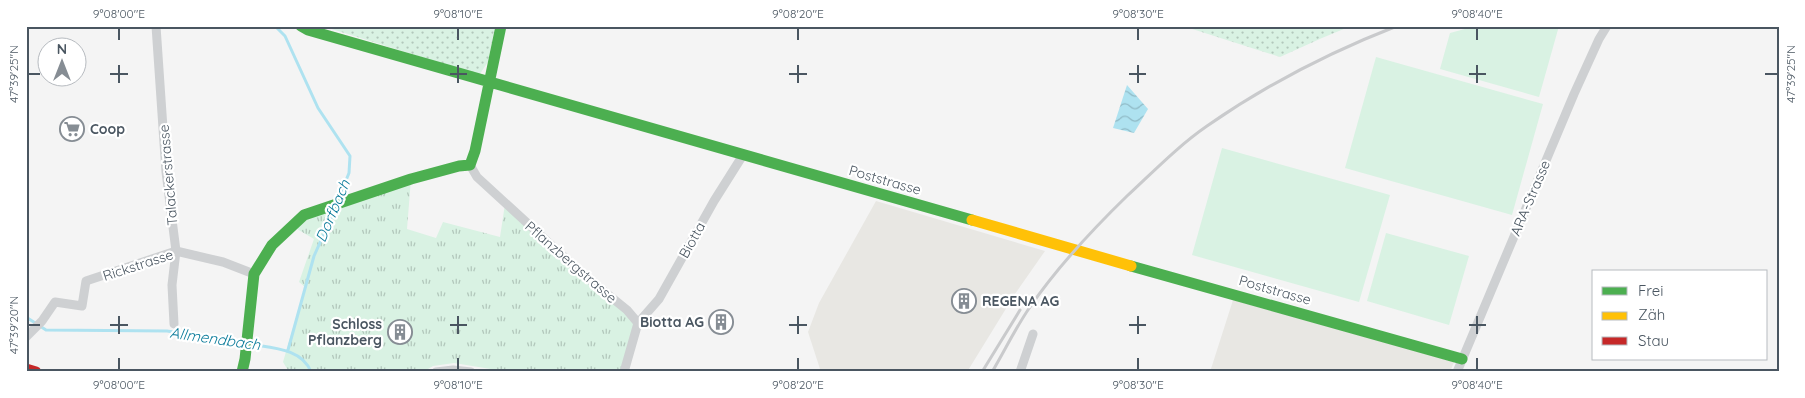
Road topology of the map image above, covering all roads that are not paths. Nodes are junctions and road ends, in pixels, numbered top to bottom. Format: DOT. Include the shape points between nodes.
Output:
graph roads {
  1 [pos="156,26"];
  2 [pos="301,26"];
  3 [pos="502,26"];
  4 [pos="1607,26"];
  5 [pos="489,82"];
  6 [pos="744,155"];
  7 [pos="470,165"];
  8 [pos="176,251"];
  9 [pos="254,274"];
  10 [pos="638,323"];
  11 [pos="174,324"];
  12 [pos="1033,334"];
  13 [pos="26,337"];
  14 [pos="1462,359"];
  15 [pos="26,369"];
  16 [pos="36,372"];
  17 [pos="242,372"];
  18 [pos="436,372"];
  19 [pos="471,372"];
  20 [pos="624,372"];
  21 [pos="1020,372"];
  22 [pos="1457,372"];
  1 -- 8 [label="street, Talackerstrasse" via="166,172"];
  2 -- 5 [label="street, Poststrasse"];
  3 -- 5 [label="street"];
  4 -- 14 [label="street, ARA-Strasse" via="1574,94"];
  5 -- 6 [label="street, Poststrasse"];
  5 -- 7 [label="street"];
  6 -- 10 [label="street, Biotta" via="659,299"];
  6 -- 14 [label="street, Poststrasse"];
  7 -- 9 [label="street" via="411,179 304,214 272,245"];
  7 -- 10 [label="street, Pflanzbergstrasse" via="476,177"];
  8 -- 9 [label="street, Rickstrasse" via="223,262"];
  8 -- 11 [label="street, Talackerstrasse" via="172,286"];
  8 -- 13 [label="street, Rickstrasse" via="86,281 82,306 55,302"];
  9 -- 17 [label="street"];
  10 -- 20 [label="street"];
  12 -- 21 [label="street"];
  14 -- 22 [label="street, ARA-Strasse"];
  15 -- 16 [label="street"];
  18 -- 19 [label="street"];
}
